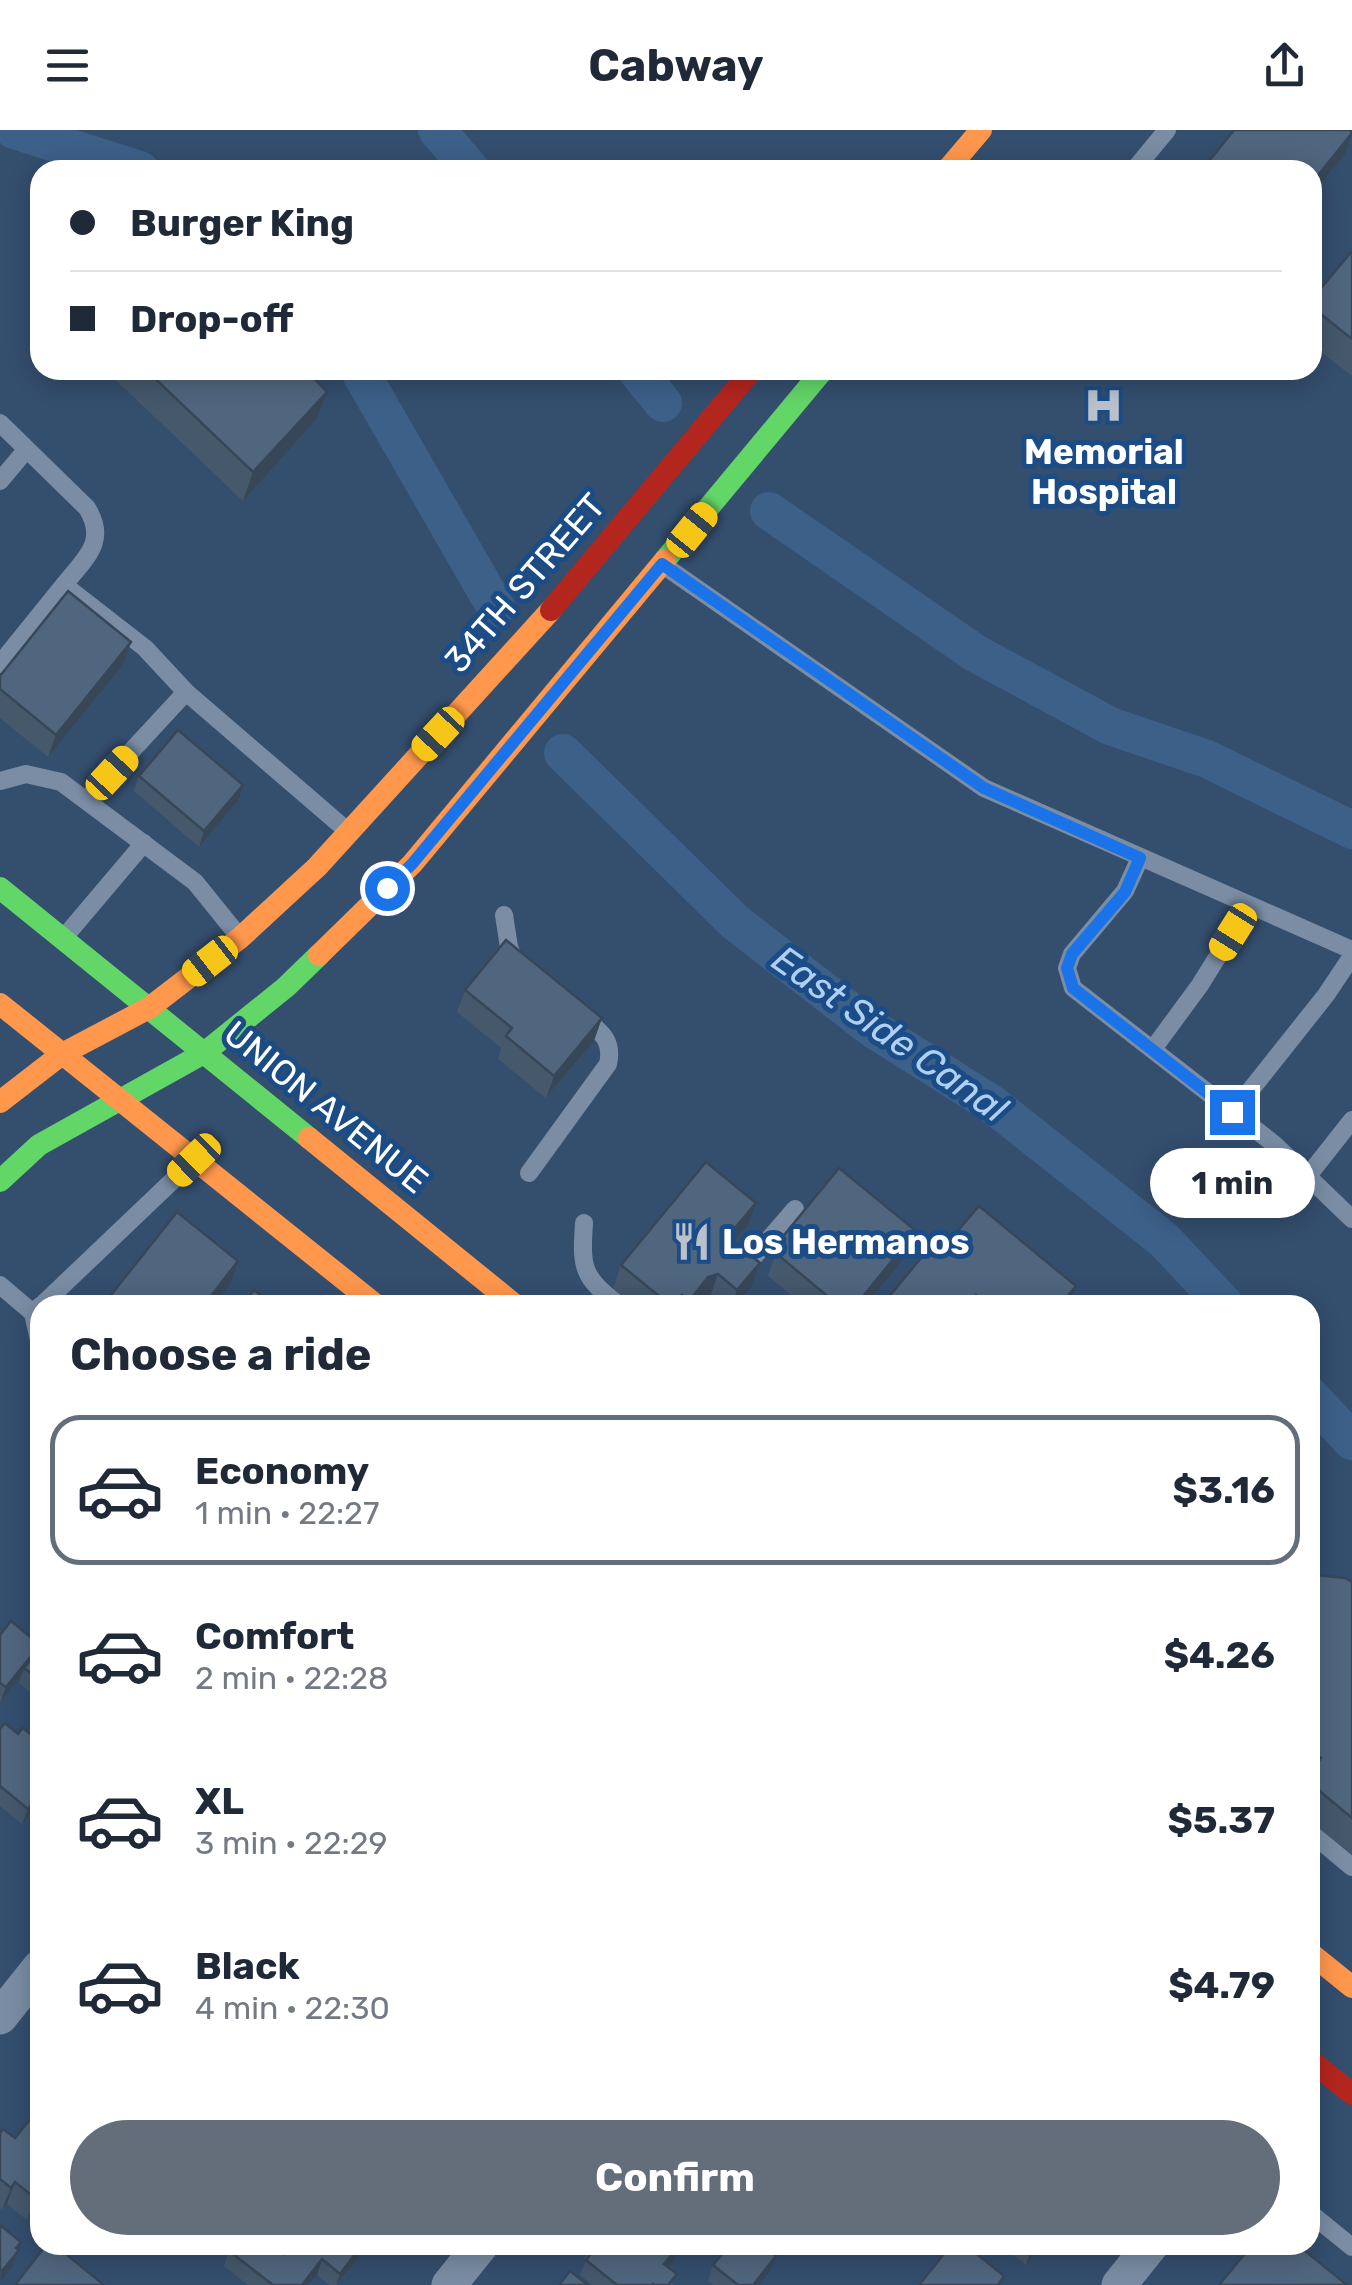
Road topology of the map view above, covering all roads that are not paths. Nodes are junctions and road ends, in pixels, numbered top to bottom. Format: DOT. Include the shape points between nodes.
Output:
graph roads {
  1 [pos="981,130"];
  2 [pos="1166,130"];
  3 [pos="956,160"];
  4 [pos="1142,160"];
  5 [pos="746,380"];
  6 [pos="812,380"];
  7 [pos="0,424"];
  8 [pos="26,450"];
  9 [pos="0,481"];
  10 [pos="640,548"];
  11 [pos="64,585"];
  12 [pos="0,664"];
  13 [pos="186,692"];
  14 [pos="0,782"];
  15 [pos="86,800"];
  16 [pos="348,832"];
  17 [pos="144,843"];
  18 [pos="1140,858"];
  19 [pos="0,888"];
  20 [pos="1250,906"];
  21 [pos="504,915"];
  22 [pos="63,938"];
  23 [pos="240,938"];
  24 [pos="1352,953"];
  25 [pos="526,973"];
  26 [pos="564,1003"];
  27 [pos="0,1004"];
  28 [pos="150,1008"];
  29 [pos="1153,1049"];
  30 [pos="204,1052"];
  31 [pos="62,1054"];
  32 [pos="118,1099"];
  33 [pos="0,1102"];
  34 [pos="1232,1112"];
  35 [pos="1352,1120"];
  36 [pos="194,1160"];
  37 [pos="528,1173"];
  38 [pos="1307,1177"];
  39 [pos="0,1181"];
  40 [pos="795,1209"];
  41 [pos="1352,1219"];
  42 [pos="584,1223"];
  43 [pos="738,1274"];
  44 [pos="0,1284"];
  45 [pos="52,1295"];
  46 [pos="363,1295"];
  47 [pos="502,1295"];
  48 [pos="605,1295"];
  49 [pos="30,1303"];
  50 [pos="1320,1840"];
  51 [pos="1352,1867"];
  52 [pos="1320,1960"];
  53 [pos="30,1980"];
  54 [pos="1352,1987"];
  55 [pos="0,2017"];
  56 [pos="1320,2068"];
  57 [pos="1352,2094"];
  58 [pos="1320,2221"];
  59 [pos="1352,2247"];
  60 [pos="473,2255"];
  61 [pos="1143,2255"];
  62 [pos="449,2285"];
  63 [pos="1119,2285"];
  1 -- 3 [label="street"];
  2 -- 4 [label="lane"];
  5 -- 10 [label="street, 34TH STREET"];
  6 -- 10 [label="street, 34TH STREET"];
  7 -- 8 [label="lane"];
  8 -- 9 [label="lane"];
  8 -- 11 [label="lane" via="96,523 92,550"];
  10 -- 16 [label="street, 34TH STREET" via="532,632"];
  10 -- 18 [label="lane" via="984,788"];
  10 -- 30 [label="street, 34TH STREET" via="412,864 286,987"];
  11 -- 12 [label="lane"];
  11 -- 13 [label="lane" via="144,648"];
  13 -- 15 [label="lane"];
  13 -- 16 [label="lane"];
  14 -- 15 [label="lane" via="44,776"];
  15 -- 17 [label="lane"];
  16 -- 23 [label="street, 34TH STREET"];
  17 -- 22 [label="lane"];
  17 -- 23 [label="lane" via="194,882"];
  18 -- 20 [label="lane"];
  18 -- 29 [label="lane" via="1125,892 1067,968 1073,988"];
  19 -- 22 [label="street, UNION AVENUE"];
  20 -- 24 [label="lane"];
  20 -- 29 [label="lane"];
  21 -- 25 [label="lane" via="514,962"];
  22 -- 28 [label="street, UNION AVENUE"];
  23 -- 28 [label="street, 34TH STREET"];
  24 -- 34 [label="lane"];
  26 -- 37 [label="lane" via="606,1036 612,1049 600,1077"];
  27 -- 31 [label="street"];
  28 -- 30 [label="street, UNION AVENUE"];
  28 -- 31 [label="street, 34TH STREET"];
  29 -- 34 [label="lane"];
  30 -- 32 [label="street, 34TH STREET"];
  30 -- 47 [label="street, UNION AVENUE"];
  31 -- 32 [label="street"];
  31 -- 33 [label="street, 34TH STREET"];
  32 -- 36 [label="street"];
  32 -- 39 [label="street, 34TH STREET" via="39,1145"];
  34 -- 38 [label="lane"];
  35 -- 38 [label="lane"];
  36 -- 45 [label="lane"];
  36 -- 46 [label="street"];
  38 -- 41 [label="lane"];
  40 -- 43 [label="lane"];
  42 -- 48 [label="lane" via="584,1270"];
  44 -- 49 [label="lane"];
  50 -- 51 [label="lane"];
  52 -- 54 [label="street"];
  53 -- 55 [label="street"];
  56 -- 57 [label="street"];
  58 -- 59 [label="lane"];
  60 -- 62 [label="street"];
  61 -- 63 [label="street"];
}
